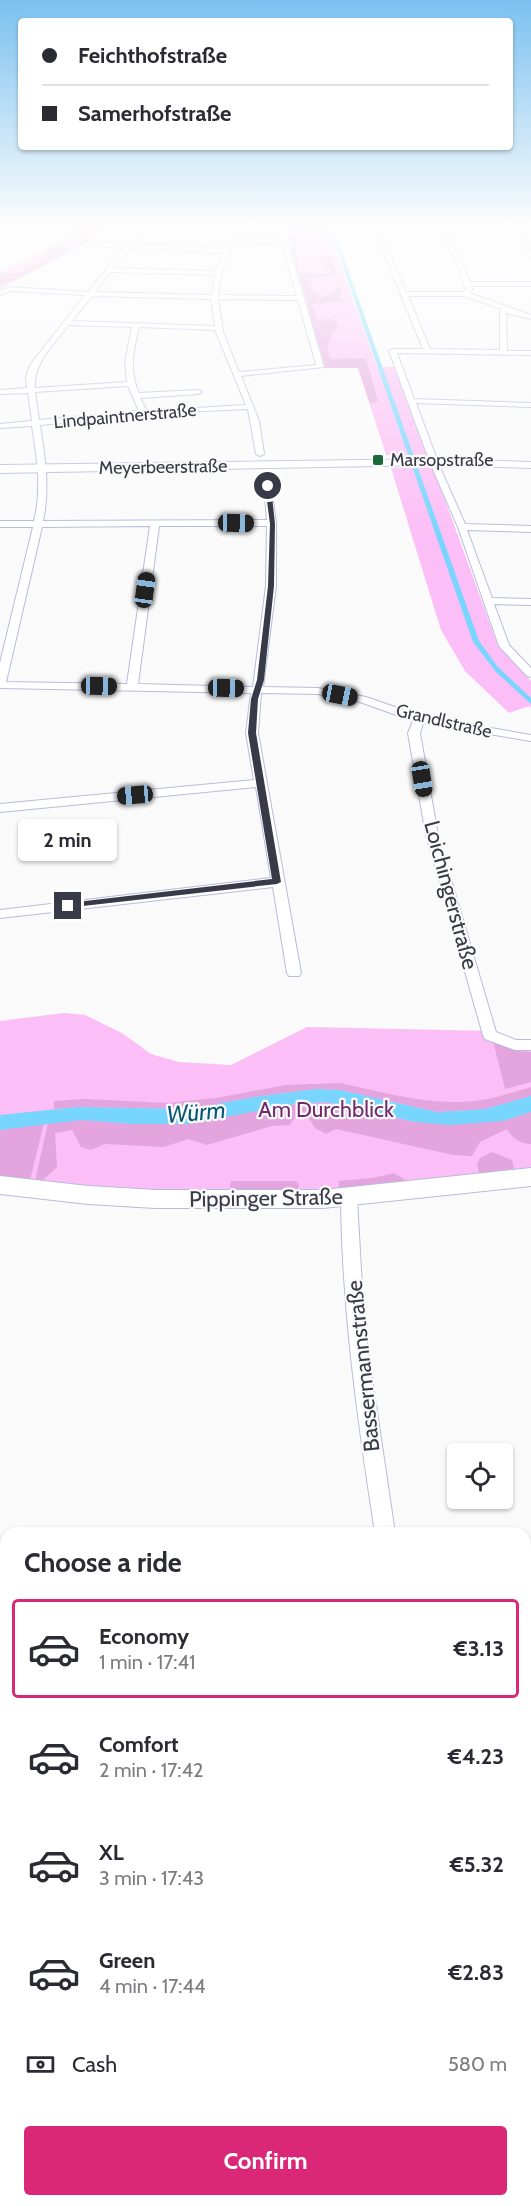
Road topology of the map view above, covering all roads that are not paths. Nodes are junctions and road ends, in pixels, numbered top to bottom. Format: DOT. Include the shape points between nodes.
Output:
graph roads {
  1 [pos="61,330"];
  2 [pos="135,330"];
  3 [pos="218,330"];
  4 [pos="310,330"];
  5 [pos="419,330"];
  6 [pos="503,330"];
  7 [pos="427,350"];
  8 [pos="504,353"];
  9 [pos="531,353"];
  10 [pos="237,374"];
  11 [pos="130,384"];
  12 [pos="31,390"];
  13 [pos="0,392"];
  14 [pos="198,392"];
  15 [pos="135,396"];
  16 [pos="412,401"];
  17 [pos="531,405"];
  18 [pos="250,407"];
  19 [pos="144,413"];
  20 [pos="34,424"];
  21 [pos="0,426"];
  22 [pos="260,454"];
  23 [pos="428,462"];
  24 [pos="531,465"];
  25 [pos="0,469"];
  26 [pos="42,469"];
  27 [pos="268,486"];
  28 [pos="155,523"];
  29 [pos="0,524"];
  30 [pos="272,524"];
  31 [pos="39,525"];
  32 [pos="462,527"];
  33 [pos="531,529"];
  34 [pos="488,600"];
  35 [pos="531,602"];
  36 [pos="531,674"];
  37 [pos="0,685"];
  38 [pos="132,687"];
  39 [pos="258,688"];
  40 [pos="419,719"];
  41 [pos="531,738"];
  42 [pos="259,783"];
  43 [pos="0,808"];
  44 [pos="277,882"];
  45 [pos="0,914"];
  46 [pos="294,973"];
  47 [pos="531,1045"];
  48 [pos="531,1177"];
  49 [pos="0,1185"];
  50 [pos="349,1198"];
  51 [pos="385,1527"];
  1 -- 12 [label="street" via="34,365"];
  2 -- 11 [label="street" via="127,367"];
  3 -- 10 [label="street"];
  4 -- 10 [label="street" via="320,367"];
  5 -- 7 [label="street"];
  6 -- 8 [label="street"];
  7 -- 8 [label="street"];
  7 -- 16 [label="street" via="393,351"];
  8 -- 9 [label="street"];
  10 -- 18 [label="street"];
  11 -- 12 [label="street"];
  11 -- 15 [label="street"];
  12 -- 13 [label="street"];
  12 -- 20 [label="street"];
  14 -- 15 [label="street"];
  15 -- 19 [label="street"];
  16 -- 17 [label="street"];
  16 -- 23 [label="street"];
  18 -- 19 [label="street, Lindpaintnerstraße"];
  18 -- 22 [label="street"];
  19 -- 20 [label="street, Lindpaintnerstraße"];
  20 -- 21 [label="street, Lindpaintnerstraße"];
  20 -- 26 [label="street"];
  23 -- 24 [label="street, Meyerbeerstraße"];
  23 -- 26 [label="street, Meyerbeerstraße"];
  23 -- 32 [label="street"];
  25 -- 26 [label="street, Meyerbeerstraße"];
  26 -- 31 [label="street"];
  27 -- 30 [label="street"];
  28 -- 30 [label="street"];
  28 -- 31 [label="street"];
  28 -- 38 [label="street"];
  29 -- 31 [label="street"];
  30 -- 39 [label="street" via="271,586"];
  31 -- 37 [label="street"];
  32 -- 33 [label="street"];
  32 -- 34 [label="street"];
  34 -- 35 [label="street"];
  34 -- 36 [label="street" via="504,646"];
  37 -- 38 [label="street, Grandlstraße"];
  38 -- 39 [label="street, Grandlstraße"];
  39 -- 40 [label="street, Grandlstraße" via="318,691 362,699"];
  39 -- 42 [label="street" via="252,733"];
  40 -- 41 [label="street, Grandlstraße"];
  40 -- 47 [label="street, Loichingerstraße" via="414,733 432,836 490,1035 515,1045"];
  42 -- 43 [label="street"];
  42 -- 44 [label="street"];
  44 -- 45 [label="street"];
  44 -- 46 [label="street"];
  48 -- 50 [label="street, Pippinger Straße"];
  49 -- 50 [label="street, Pippinger Straße" via="155,1199"];
  50 -- 51 [label="street, Bassermannstraße" via="363,1397"];
}
